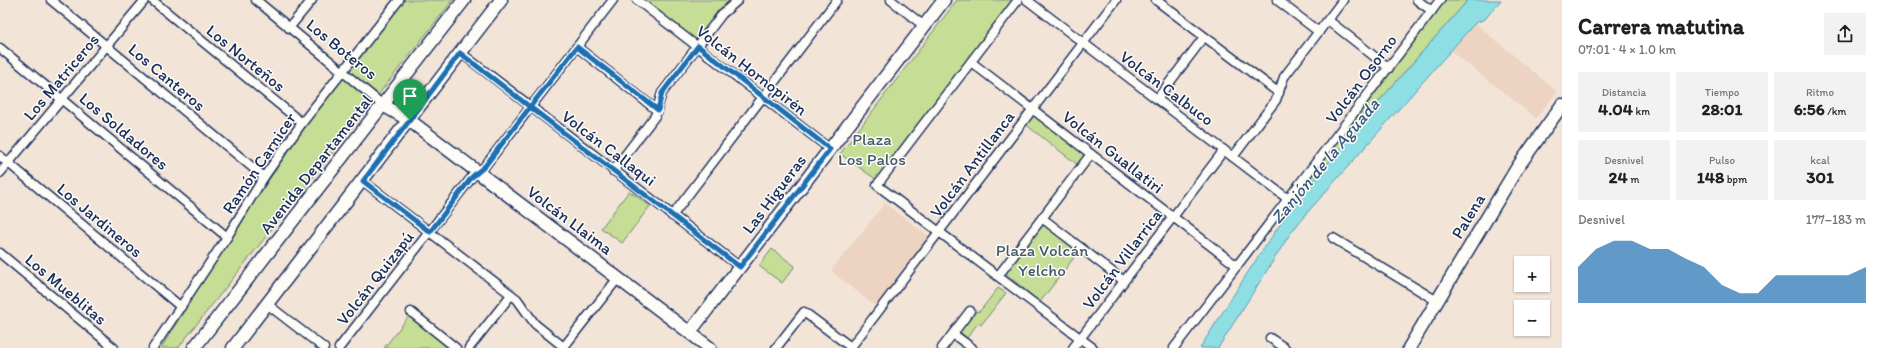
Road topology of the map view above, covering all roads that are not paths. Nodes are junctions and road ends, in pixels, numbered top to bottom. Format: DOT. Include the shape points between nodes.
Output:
graph roads {
  1 [pos="51,0"];
  2 [pos="145,0"];
  3 [pos="152,0"];
  4 [pos="256,0"];
  5 [pos="312,0"];
  6 [pos="399,0"];
  7 [pos="464,0"];
  8 [pos="501,0"];
  9 [pos="613,0"];
  10 [pos="637,0"];
  11 [pos="738,0"];
  12 [pos="837,0"];
  13 [pos="891,0"];
  14 [pos="944,0"];
  15 [pos="1018,0"];
  16 [pos="1027,0"];
  17 [pos="1116,0"];
  18 [pos="1156,0"];
  19 [pos="1277,0"];
  20 [pos="1343,0"];
  21 [pos="1417,0"];
  22 [pos="1440,0"];
  23 [pos="1432,11"];
  24 [pos="1328,20"];
  25 [pos="924,26"];
  26 [pos="289,28"];
  27 [pos="1318,32"];
  28 [pos="1204,37"];
  29 [pos="1083,43"];
  30 [pos="107,46"];
  31 [pos="698,46"];
  32 [pos="577,47"];
  33 [pos="0,48"];
  34 [pos="460,53"];
  35 [pos="971,62"];
  36 [pos="1389,68"];
  37 [pos="343,72"];
  38 [pos="1279,93"];
  39 [pos="763,97"];
  40 [pos="62,99"];
  41 [pos="1157,99"];
  42 [pos="384,105"];
  43 [pos="1562,105"];
  44 [pos="530,107"];
  45 [pos="1033,109"];
  46 [pos="658,110"];
  47 [pos="410,120"];
  48 [pos="302,123"];
  49 [pos="830,149"];
  50 [pos="1224,150"];
  51 [pos="1091,154"];
  52 [pos="0,156"];
  53 [pos="1233,157"];
  54 [pos="9,163"];
  55 [pos="613,171"];
  56 [pos="478,172"];
  57 [pos="0,173"];
  58 [pos="264,177"];
  59 [pos="363,181"];
  60 [pos="1288,199"];
  61 [pos="672,216"];
  62 [pos="1173,217"];
  63 [pos="1042,218"];
  64 [pos="430,232"];
  65 [pos="939,232"];
  66 [pos="227,237"];
  67 [pos="1333,238"];
  68 [pos="0,253"];
  69 [pos="1237,266"];
  70 [pos="740,267"];
  71 [pos="998,276"];
  72 [pos="618,278"];
  73 [pos="1124,281"];
  74 [pos="512,295"];
  75 [pos="1437,301"];
  76 [pos="267,304"];
  77 [pos="181,307"];
  78 [pos="970,311"];
  79 [pos="410,312"];
  80 [pos="690,332"];
  81 [pos="953,334"];
  82 [pos="1080,338"];
  83 [pos="1270,338"];
  84 [pos="114,348"];
  85 [pos="153,348"];
  86 [pos="194,348"];
  87 [pos="233,348"];
  88 [pos="324,348"];
  89 [pos="339,348"];
  90 [pos="456,348"];
  91 [pos="469,348"];
  92 [pos="564,348"];
  93 [pos="710,348"];
  94 [pos="776,348"];
  95 [pos="852,348"];
  96 [pos="942,348"];
  97 [pos="972,348"];
  98 [pos="1073,348"];
  99 [pos="1093,348"];
  100 [pos="1174,348"];
  101 [pos="1285,348"];
  102 [pos="1408,348"];
  1 -- 30 [label="street, Los Canteros"];
  2 -- 30 [label="street, Los Matriceros"];
  3 -- 48 [label="street, Los Norteños"];
  4 -- 26 [label="street, Los Boteros"];
  5 -- 26 [label="street"];
  6 -- 37 [label="street, Ramón Carnicer"];
  7 -- 42 [label="street, Avenida Departamental"];
  8 -- 34 [label="street"];
  9 -- 32 [label="street, Volcán Quizapú"];
  10 -- 31 [label="street, Volcán Hornopirén"];
  11 -- 31 [label="street" via="722,14"];
  12 -- 39 [label="street"];
  13 -- 25 [label="street"];
  14 -- 25 [label="street, Las Higueras"];
  15 -- 35 [label="street"];
  16 -- 29 [label="street, Volcán Calbuco"];
  17 -- 29 [label="street, Volcán Antillanca"];
  18 -- 28 [label="street"];
  19 -- 27 [label="street"];
  20 -- 24 [label="street"];
  21 -- 23 [label="street"];
  22 -- 23 [label="street, Volcán Osorno"];
  23 -- 36 [label="street, Volcán Osorno"];
  24 -- 27 [label="street"];
  24 -- 36 [label="street"];
  25 -- 49 [label="street, Las Higueras"];
  26 -- 37 [label="street, Los Boteros"];
  27 -- 38 [label="street" via="1283,79"];
  28 -- 38 [label="street"];
  28 -- 41 [label="street"];
  29 -- 41 [label="street, Volcán Calbuco"];
  29 -- 45 [label="street, Volcán Antillanca"];
  30 -- 40 [label="street, Los Matriceros"];
  30 -- 58 [label="street, Los Canteros"];
  31 -- 39 [label="street, Volcán Hornopirén"];
  31 -- 46 [label="street" via="662,93"];
  32 -- 44 [label="street, Volcán Quizapú"];
  32 -- 46 [label="street"];
  33 -- 40 [label="street, Los Soldadores"];
  34 -- 44 [label="street, Volcán Callaqui"];
  34 -- 47 [label="street"];
  35 -- 45 [label="street, Volcán Guallatiri"];
  35 -- 65 [label="street" via="877,185"];
  36 -- 60 [label="street, Volcán Osorno"];
  37 -- 42 [label="street, Los Boteros"];
  37 -- 48 [label="street, Ramón Carnicer"];
  38 -- 53 [label="street"];
  39 -- 49 [label="street, Volcán Hornopirén"];
  39 -- 61 [label="street"];
  40 -- 54 [label="street, Los Matriceros"];
  40 -- 66 [label="street, Los Soldadores"];
  41 -- 50 [label="street, Volcán Calbuco"];
  42 -- 47 [label="street, Los Boteros"];
  42 -- 86 [label="street, Avenida Departamental"];
  43 -- 75 [label="street, Palena" via="1517,168"];
  44 -- 55 [label="street, Volcán Callaqui"];
  44 -- 56 [label="street, Volcán Quizapú"];
  45 -- 51 [label="street, Volcán Guallatiri"];
  45 -- 65 [label="street, Volcán Antillanca"];
  46 -- 55 [label="street"];
  47 -- 56 [label="street, Volcán Llaima"];
  47 -- 59 [label="street"];
  48 -- 58 [label="street, Ramón Carnicer"];
  49 -- 70 [label="street, Las Higueras"];
  50 -- 53 [label="street, Volcán Calbuco"];
  50 -- 62 [label="street, Volcán Villarrica"];
  51 -- 62 [label="street, Volcán Guallatiri"];
  51 -- 63 [label="street"];
  52 -- 54 [label="street, Los Jardineros"];
  53 -- 60 [label="street, Volcán Calbuco"];
  54 -- 57 [label="street, Los Matriceros"];
  54 -- 77 [label="street, Los Jardineros"];
  55 -- 61 [label="street, Volcán Callaqui"];
  56 -- 64 [label="street, Volcán Quizapú"];
  56 -- 72 [label="street, Volcán Llaima"];
  58 -- 66 [label="street, Ramón Carnicer"];
  59 -- 64 [label="street"];
  59 -- 76 [label="street"];
  60 -- 69 [label="street, Volcán Osorno"];
  61 -- 70 [label="street, Volcán Callaqui"];
  62 -- 69 [label="street, Volcán Guallatiri"];
  62 -- 73 [label="street, Volcán Villarrica"];
  63 -- 71 [label="street"];
  63 -- 73 [label="street"];
  64 -- 74 [label="street"];
  64 -- 89 [label="street, Volcán Quizapú"];
  65 -- 71 [label="street"];
  65 -- 95 [label="street, Volcán Antillanca"];
  66 -- 77 [label="street, Ramón Carnicer"];
  67 -- 75 [label="street"];
  68 -- 84 [label="street, Los Mueblitas"];
  69 -- 100 [label="street, Volcán Osorno"];
  70 -- 80 [label="street, Las Higueras"];
  71 -- 82 [label="street"];
  72 -- 80 [label="street, Volcán Llaima"];
  72 -- 92 [label="street"];
  73 -- 82 [label="street, Volcán Villarrica"];
  74 -- 91 [label="street"];
  74 -- 92 [label="street" via="535,324"];
  75 -- 102 [label="street, Palena"];
  76 -- 87 [label="street"];
  76 -- 88 [label="street"];
  77 -- 85 [label="street, Ramón Carnicer"];
  78 -- 81 [label="street"];
  79 -- 90 [label="street"];
  80 -- 93 [label="street, Volcán Llaima"];
  81 -- 96 [label="street"];
  81 -- 97 [label="street"];
  82 -- 98 [label="street, Volcán Villarrica"];
  82 -- 99 [label="street"];
  83 -- 101 [label="street"];
  94 -- 95 [label="street" via="804,312"];
}
